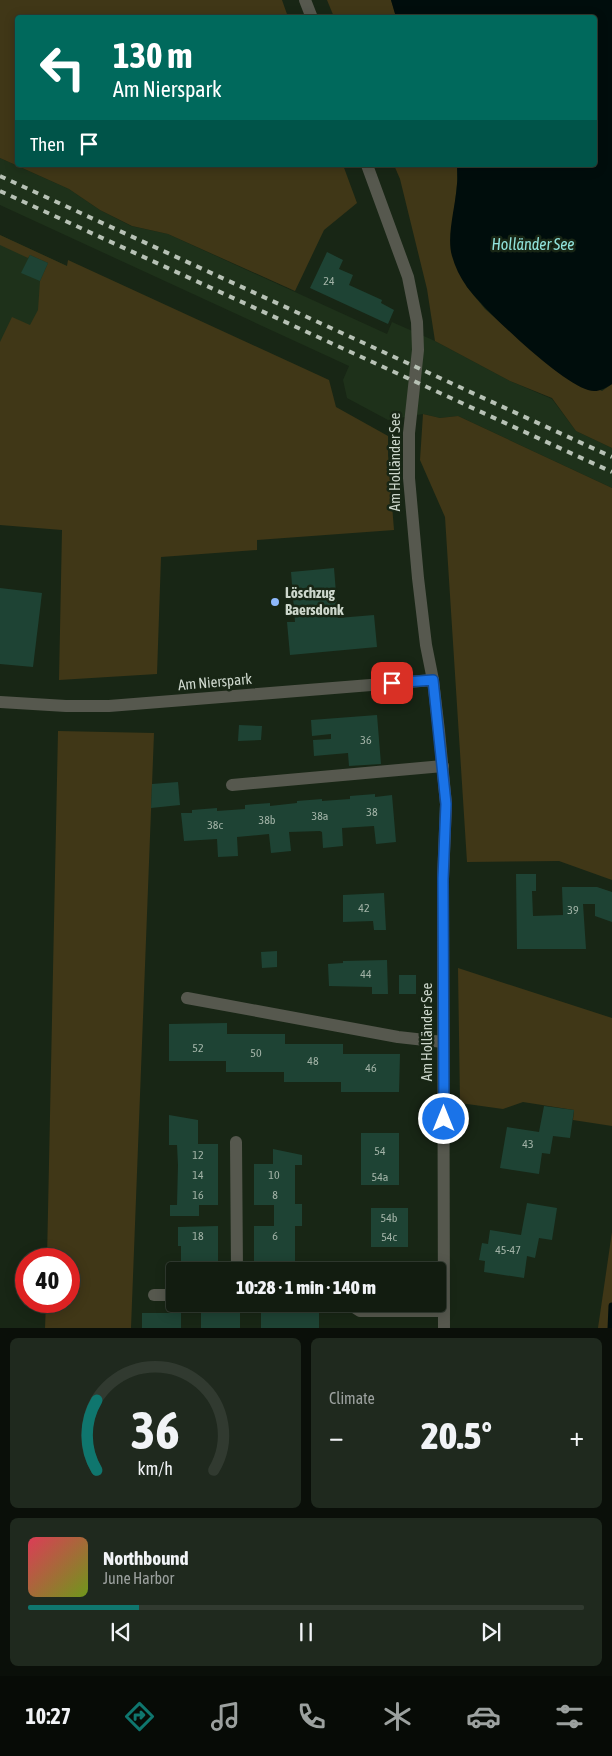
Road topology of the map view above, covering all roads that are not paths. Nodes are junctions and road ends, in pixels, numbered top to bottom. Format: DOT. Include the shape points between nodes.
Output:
graph roads {
  1 [pos="305,0"];
  2 [pos="311,15"];
  3 [pos="368,167"];
  4 [pos="433,680"];
  5 [pos="0,702"];
  6 [pos="443,766"];
  7 [pos="232,785"];
  8 [pos="187,998"];
  9 [pos="443,1042"];
  10 [pos="236,1142"];
  11 [pos="238,1262"];
  12 [pos="444,1262"];
  13 [pos="154,1295"];
  14 [pos="166,1295"];
  15 [pos="444,1312"];
  16 [pos="444,1328"];
  1 -- 2 [label="street"];
  3 -- 4 [label="street, Am Holländer See" via="408,277 417,322 409,478 418,578"];
  4 -- 5 [label="street, Am Nierspark" via="109,706"];
  4 -- 6 [label="street, Am Holländer See"];
  6 -- 7 [label="street"];
  6 -- 9 [label="street, Am Holländer See" via="446,804"];
  8 -- 9 [label="street" via="398,1037"];
  9 -- 12 [label="street, Am Holländer See"];
  10 -- 11 [label="street"];
  13 -- 14 [label="street"];
  15 -- 16 [label="street, Am Holländer See"];
}
